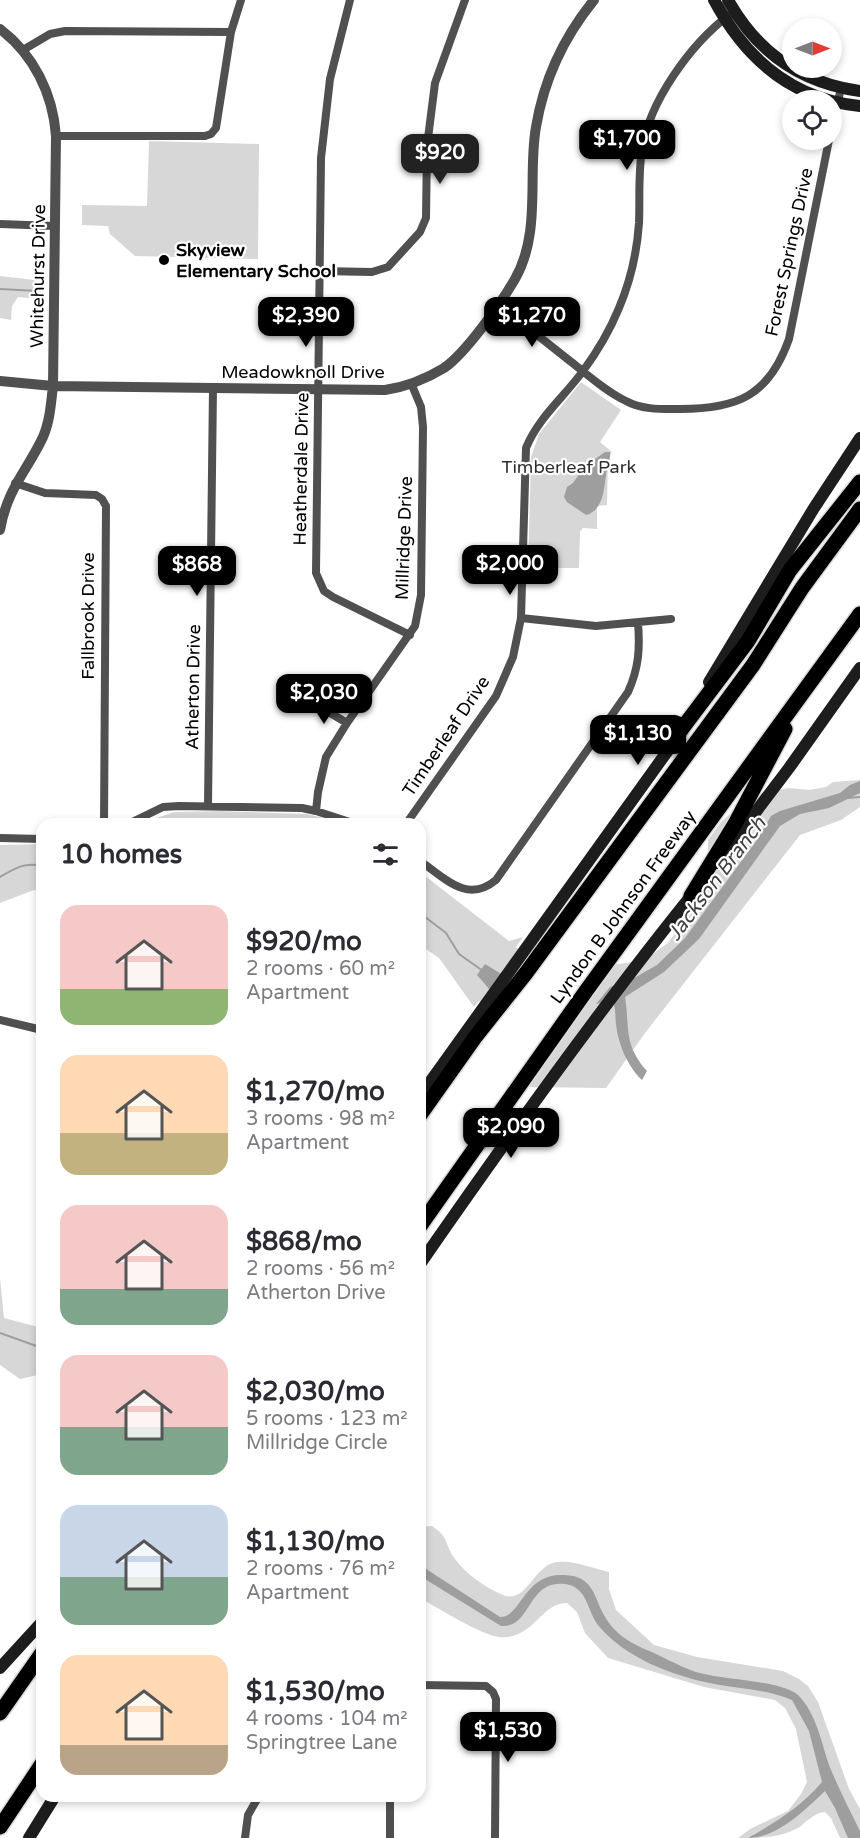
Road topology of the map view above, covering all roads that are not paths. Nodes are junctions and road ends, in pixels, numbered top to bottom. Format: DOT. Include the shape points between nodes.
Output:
graph roads {
  1 [pos="241,0"];
  2 [pos="350,0"];
  3 [pos="465,0"];
  4 [pos="594,0"];
  5 [pos="714,0"];
  6 [pos="731,5"];
  7 [pos="724,19"];
  8 [pos="0,29"];
  9 [pos="231,32"];
  10 [pos="23,51"];
  11 [pos="841,88"];
  12 [pos="803,90"];
  13 [pos="860,91"];
  14 [pos="842,103"];
  15 [pos="860,106"];
  16 [pos="56,136"];
  17 [pos="827,150"];
  18 [pos="0,224"];
  19 [pos="55,226"];
  20 [pos="320,271"];
  21 [pos="498,304"];
  22 [pos="583,372"];
  23 [pos="0,381"];
  24 [pos="411,384"];
  25 [pos="53,386"];
  26 [pos="213,388"];
  27 [pos="319,388"];
  28 [pos="860,438"];
  29 [pos="860,482"];
  30 [pos="15,483"];
  31 [pos="860,509"];
  32 [pos="0,530"];
  33 [pos="860,614"];
  34 [pos="521,618"];
  35 [pos="671,618"];
  36 [pos="638,622"];
  37 [pos="410,635"];
  38 [pos="860,668"];
  39 [pos="812,678"];
  40 [pos="315,704"];
  41 [pos="347,723"];
  42 [pos="681,730"];
  43 [pos="208,806"];
  44 [pos="316,811"];
  45 [pos="104,818"];
  46 [pos="140,818"];
  47 [pos="338,818"];
  48 [pos="410,818"];
  49 [pos="0,838"];
  50 [pos="36,839"];
  51 [pos="426,865"];
  52 [pos="691,896"];
  53 [pos="0,1020"];
  54 [pos="36,1029"];
  55 [pos="426,1088"];
  56 [pos="426,1106"];
  57 [pos="426,1218"];
  58 [pos="426,1255"];
  59 [pos="36,1629"];
  60 [pos="36,1662"];
  61 [pos="0,1668"];
  62 [pos="426,1685"];
  63 [pos="0,1713"];
  64 [pos="36,1773"];
  65 [pos="52,1802"];
  66 [pos="256,1802"];
  67 [pos="390,1802"];
  68 [pos="0,1827"];
  69 [pos="390,1837"];
  70 [pos="29,1838"];
  71 [pos="244,1838"];
  72 [pos="495,1838"];
  1 -- 9 [label="street"];
  2 -- 20 [label="street, Heatherdale Drive" via="330,79 324,125"];
  3 -- 20 [label="street" via="435,83 427,146 426,218 420,232 388,267 372,272"];
  4 -- 21 [label="street, Meadowknoll Drive" via="573,28 549,75 536,128 526,252 516,278"];
  5 -- 7 [label="main road"];
  6 -- 7 [label="street, Timberleaf Drive"];
  6 -- 11 [label="main road" via="772,54 803,74"];
  7 -- 12 [label="main road" via="748,51 774,74"];
  7 -- 22 [label="street, Timberleaf Drive" via="716,23 669,81 655,108 642,149 638,225 628,281 611,327"];
  8 -- 10 [label="street, Whitehurst Drive"];
  9 -- 10 [label="street" via="65,31 50,34"];
  9 -- 16 [label="street" via="216,128 211,134"];
  10 -- 16 [label="street, Whitehurst Drive" via="46,89"];
  11 -- 13 [label="main road"];
  14 -- 15 [label="main road"];
  16 -- 19 [label="street, Whitehurst Drive"];
  17 -- 22 [label="street, Forest Springs Drive" via="789,339 782,358 764,384 743,399 720,407 657,409 627,402"];
  18 -- 19 [label="street"];
  19 -- 25 [label="street, Whitehurst Drive"];
  20 -- 27 [label="street, Heatherdale Drive"];
  21 -- 22 [label="street, Forest Springs Drive"];
  21 -- 24 [label="street, Meadowknoll Drive" via="446,366"];
  22 -- 34 [label="street, Timberleaf Drive" via="536,428 526,448"];
  23 -- 25 [label="street, Meadowknoll Drive"];
  24 -- 27 [label="street, Meadowknoll Drive" via="384,390"];
  24 -- 37 [label="street, Millridge Drive" via="421,407 423,428 421,595"];
  25 -- 26 [label="street, Meadowknoll Drive"];
  25 -- 30 [label="street, Whitehurst Drive" via="46,429"];
  26 -- 27 [label="street, Meadowknoll Drive"];
  26 -- 43 [label="street, Atherton Drive"];
  27 -- 37 [label="street, Heatherdale Drive" via="316,573 324,591 333,597"];
  28 -- 42 [label="main road"];
  29 -- 42 [label="highway" via="790,570 748,641"];
  30 -- 32 [label="street, Whitehurst Drive"];
  30 -- 45 [label="street, Fallbrook Drive" via="45,493 96,495 106,506"];
  31 -- 56 [label="highway" via="753,664"];
  33 -- 39 [label="highway, Lyndon B Johnson Freeway"];
  34 -- 36 [label="street" via="579,625"];
  34 -- 48 [label="street, Timberleaf Drive" via="513,657 496,696"];
  35 -- 36 [label="street"];
  36 -- 51 [label="street" via="638,666 628,692 496,880 482,889 464,890"];
  37 -- 41 [label="street, Millridge Drive"];
  38 -- 52 [label="main road" via="738,838"];
  39 -- 52 [label="highway" via="735,824"];
  39 -- 57 [label="highway, Lyndon B Johnson Freeway"];
  40 -- 41 [label="street"];
  41 -- 44 [label="street, Millridge Drive" via="326,757"];
  42 -- 55 [label="main road"];
  43 -- 44 [label="street"];
  43 -- 46 [label="street" via="163,807"];
  44 -- 47 [label="street"];
  49 -- 50 [label="street"];
  52 -- 58 [label="main road" via="580,1038"];
  53 -- 54 [label="street"];
  59 -- 61 [label="main road"];
  60 -- 63 [label="highway"];
  62 -- 72 [label="street" via="486,1686 494,1692"];
  64 -- 68 [label="highway"];
  65 -- 70 [label="main road"];
  66 -- 71 [label="street" via="248,1815"];
  67 -- 69 [label="street"];
}
